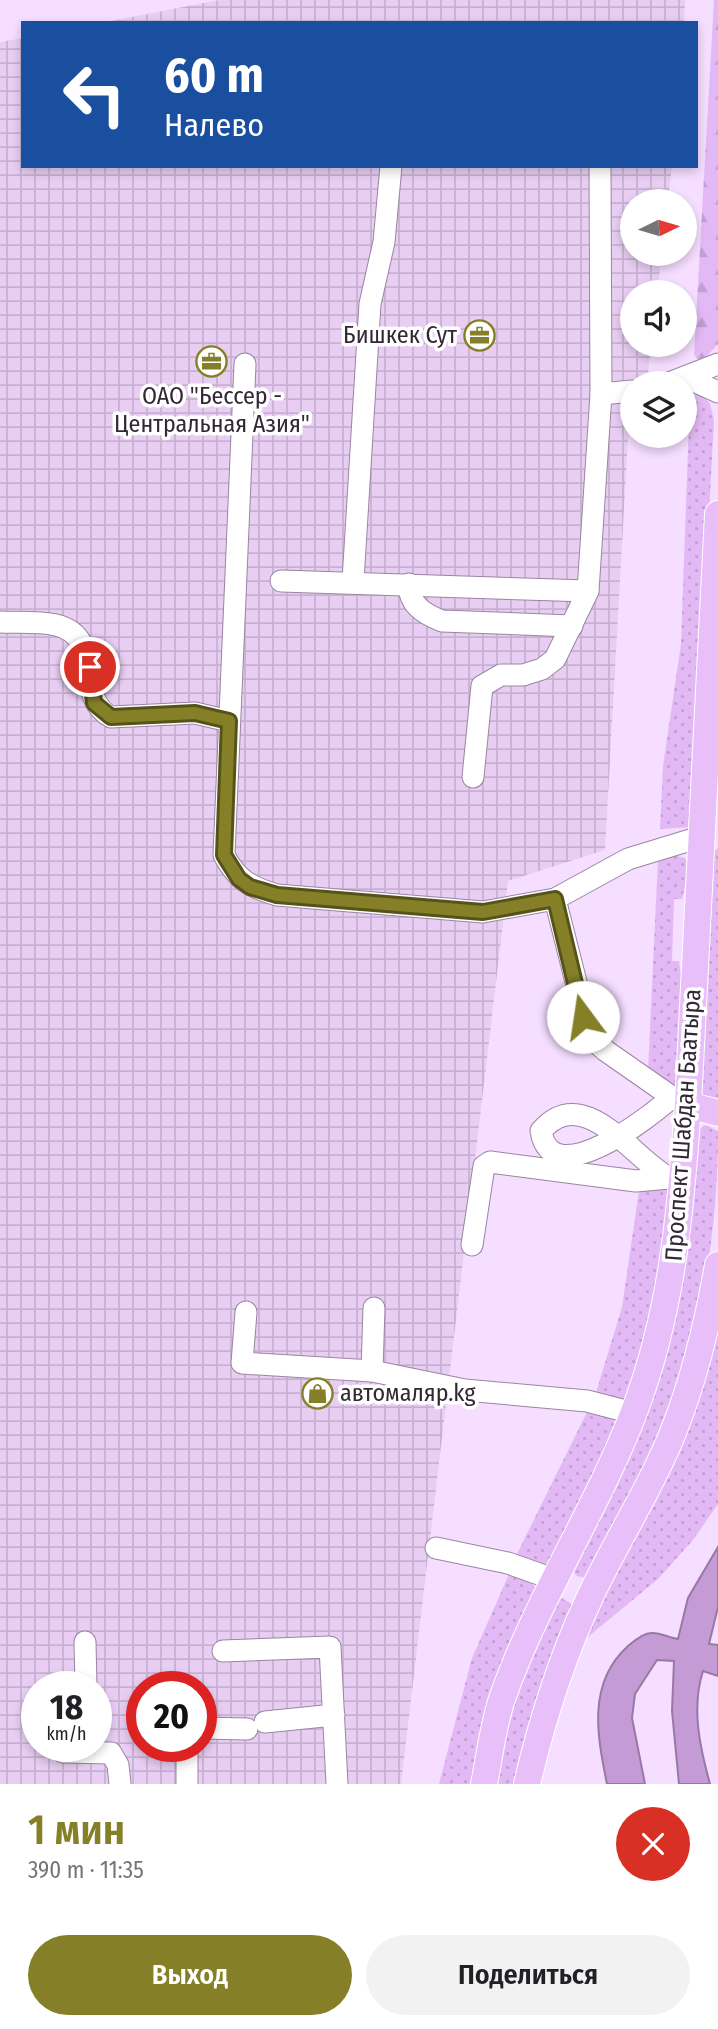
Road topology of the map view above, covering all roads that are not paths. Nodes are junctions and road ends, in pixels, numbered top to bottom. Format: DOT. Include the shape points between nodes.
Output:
graph roads {
  1 [pos="391,168"];
  2 [pos="600,168"];
  3 [pos="245,364"];
  4 [pos="718,364"];
  5 [pos="697,373"];
  6 [pos="697,386"];
  7 [pos="620,392"];
  8 [pos="718,392"];
  9 [pos="601,394"];
  10 [pos="718,514"];
  11 [pos="281,581"];
  12 [pos="354,581"];
  13 [pos="410,584"];
  14 [pos="588,591"];
  15 [pos="0,622"];
  16 [pos="572,626"];
  17 [pos="229,721"];
  18 [pos="473,777"];
  19 [pos="709,837"];
  20 [pos="555,899"];
  21 [pos="680,1101"];
  22 [pos="718,1113"];
  23 [pos="676,1178"];
  24 [pos="472,1245"];
  25 [pos="718,1265"];
  26 [pos="374,1308"];
  27 [pos="246,1312"];
  28 [pos="372,1371"];
  29 [pos="633,1413"];
  30 [pos="436,1548"];
  31 [pos="554,1580"];
  32 [pos="590,1597"];
  33 [pos="85,1642"];
  34 [pos="223,1651"];
  35 [pos="86,1671"];
  36 [pos="334,1715"];
  37 [pos="217,1727"];
  38 [pos="112,1755"];
  39 [pos="187,1762"];
  40 [pos="120,1784"];
  41 [pos="187,1784"];
  42 [pos="337,1784"];
  43 [pos="484,1784"];
  44 [pos="527,1784"];
  1 -- 12 [label="lane" via="384,242 370,304"];
  2 -- 9 [label="lane"];
  3 -- 17 [label="lane"];
  4 -- 5 [label="lane"];
  6 -- 8 [label="lane"];
  7 -- 9 [label="lane"];
  9 -- 14 [label="lane"];
  10 -- 19 [label="main road, Проспект Шабдан Баатыра"];
  11 -- 12 [label="lane"];
  12 -- 13 [label="lane"];
  13 -- 14 [label="lane"];
  13 -- 16 [label="lane" via="416,606 442,621"];
  14 -- 16 [label="lane"];
  15 -- 17 [label="lane" via="44,623 71,631 86,652 94,703 111,717 195,713"];
  16 -- 18 [label="lane" via="555,659 542,668 523,675 502,675 482,686"];
  17 -- 20 [label="lane" via="224,855 250,887 277,895 483,912"];
  19 -- 20 [label="lane" via="628,859"];
  19 -- 21 [label="main road, Проспект Шабдан Баатыра"];
  20 -- 21 [label="lane" via="590,1037"];
  21 -- 22 [label="main road"];
  21 -- 23 [label="main road, Проспект Шабдан Баатыра"];
  21 -- 23 [label="lane" via="620,1136"];
  23 -- 24 [label="lane" via="636,1181 490,1162 484,1166"];
  23 -- 29 [label="main road, Проспект Шабдан Баатыра" via="668,1294"];
  25 -- 32 [label="main road, Проспект Шабдан Баатыра" via="703,1341 673,1432"];
  26 -- 28 [label="lane"];
  27 -- 28 [label="lane" via="242,1363"];
  28 -- 29 [label="lane" via="465,1390 587,1401"];
  29 -- 31 [label="main road, Проспект Шабдан Баатыра"];
  30 -- 31 [label="lane" via="508,1563"];
  31 -- 32 [label="main road"];
  31 -- 43 [label="main road, Проспект Шабдан Баатыра" via="503,1697"];
  32 -- 44 [label="main road, Проспект Шабдан Баатыра" via="545,1709"];
  33 -- 35 [label="lane"];
  34 -- 36 [label="lane" via="330,1647"];
  36 -- 37 [label="lane"];
  36 -- 42 [label="lane"];
  38 -- 40 [label="lane"];
  39 -- 41 [label="lane"];
}
